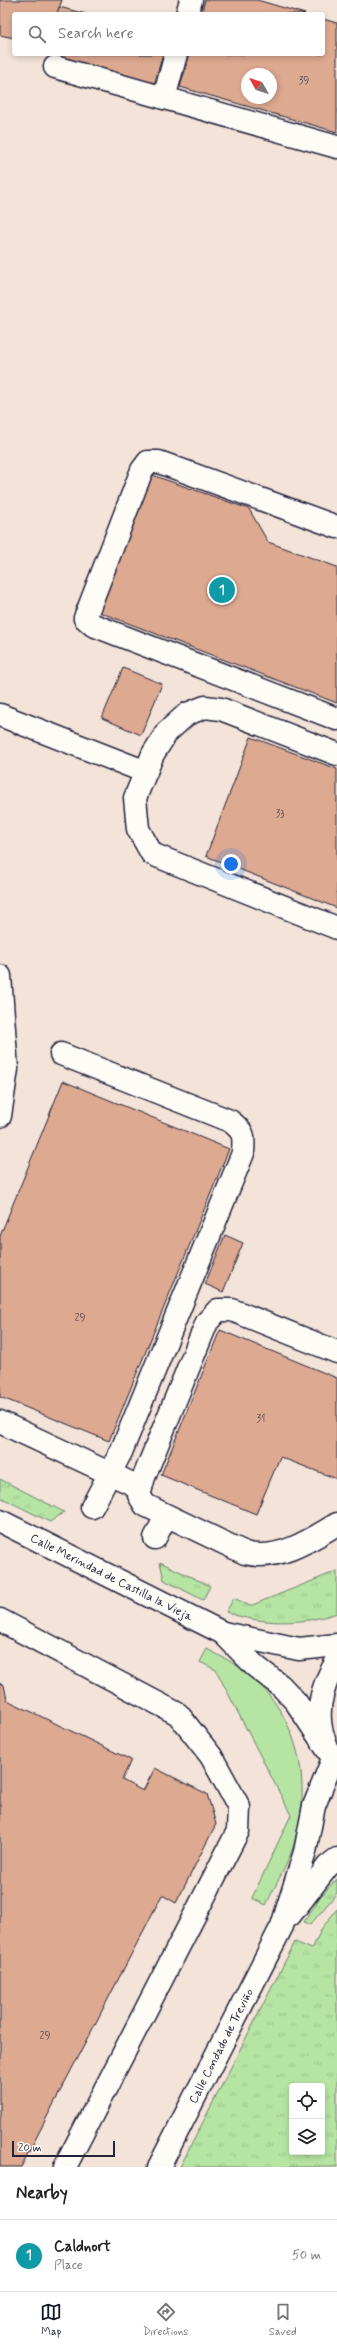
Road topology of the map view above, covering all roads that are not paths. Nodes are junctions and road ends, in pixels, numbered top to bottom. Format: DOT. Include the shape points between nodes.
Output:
graph roads {
  1 [pos="191,0"];
  2 [pos="188,12"];
  3 [pos="175,56"];
  4 [pos="55,67"];
  5 [pos="164,98"];
  6 [pos="337,147"];
  7 [pos="337,526"];
  8 [pos="0,715"];
  9 [pos="337,719"];
  10 [pos="337,754"];
  11 [pos="146,772"];
  12 [pos="337,928"];
  13 [pos="0,976"];
  14 [pos="61,1054"];
  15 [pos="0,1116"];
  16 [pos="337,1352"];
  17 [pos="0,1422"];
  18 [pos="110,1473"];
  19 [pos="141,1488"];
  20 [pos="92,1507"];
  21 [pos="166,1516"];
  22 [pos="0,1521"];
  23 [pos="337,1524"];
  24 [pos="155,1538"];
  25 [pos="0,1620"];
  26 [pos="223,1633"];
  27 [pos="337,1645"];
  28 [pos="337,1661"];
  29 [pos="333,1758"];
  30 [pos="337,1860"];
  31 [pos="282,1926"];
  32 [pos="65,2167"];
  33 [pos="159,2167"];
  1 -- 2 [label="street"];
  3 -- 5 [label="street"];
  4 -- 5 [label="street"];
  5 -- 6 [label="street"];
  7 -- 9 [label="street" via="159,462 148,462 142,470 85,618 93,625"];
  8 -- 11 [label="street"];
  10 -- 11 [label="street" via="221,709 204,707 187,714 167,732 153,754"];
  11 -- 12 [label="street" via="136,798 138,829 152,854"];
  13 -- 15 [label="street" via="7,1069"];
  14 -- 18 [label="street" via="230,1121 244,1136 243,1153 121,1452"];
  16 -- 19 [label="street" via="232,1310 218,1310 206,1322"];
  17 -- 18 [label="street"];
  18 -- 19 [label="street"];
  18 -- 20 [label="street"];
  19 -- 21 [label="street" via="139,1495 145,1505"];
  21 -- 23 [label="street" via="256,1556 274,1554 310,1540"];
  21 -- 24 [label="street"];
  22 -- 26 [label="street, Calle Merindad de Castilla la Vieja"];
  25 -- 32 [label="street" via="178,1714 211,1756 239,1807 238,1831"];
  26 -- 27 [label="street, Calle Merindad de Castilla la Vieja" via="299,1649"];
  26 -- 29 [label="street, Calle Merindad de Castilla la Vieja" via="255,1666 281,1686 296,1702"];
  28 -- 29 [label="street" via="325,1681 320,1705 321,1729"];
  29 -- 31 [label="street, Calle Condado de Treviño" via="314,1806 305,1852"];
  30 -- 31 [label="street, Calle Condado de Treviño" via="328,1866"];
  31 -- 33 [label="street, Calle Condado de Treviño"];
}
